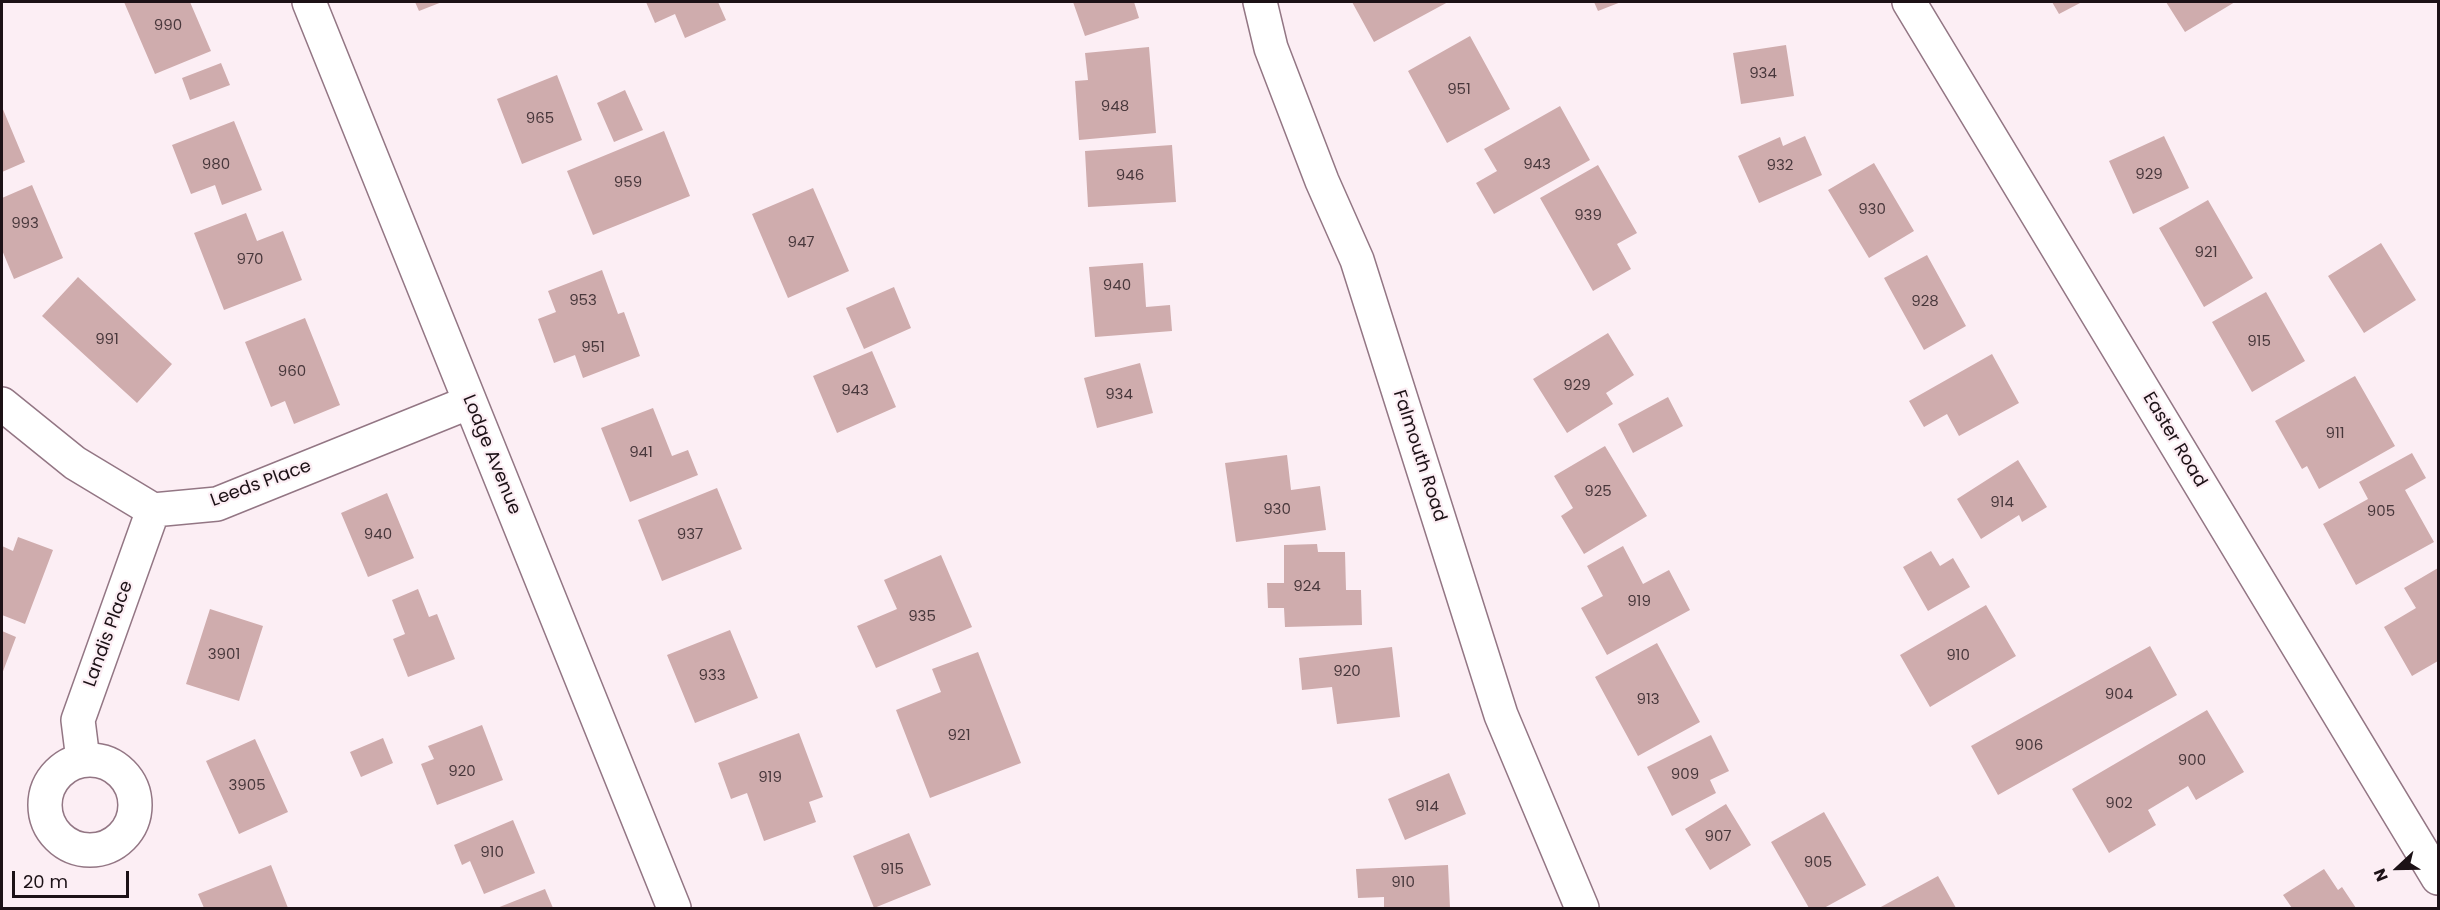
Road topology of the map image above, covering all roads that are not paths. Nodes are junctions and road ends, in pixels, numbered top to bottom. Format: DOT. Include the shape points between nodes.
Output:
graph roads {
  1 [pos="309,2"];
  2 [pos="1260,2"];
  3 [pos="1909,2"];
  4 [pos="470,402"];
  5 [pos="2,404"];
  6 [pos="153,510"];
  7 [pos="83,760"];
  8 [pos="2439,878"];
  9 [pos="674,909"];
  10 [pos="1582,909"];
  1 -- 4 [label="street, Lodge Avenue"];
  2 -- 10 [label="street, Falmouth Road" via="1271,48 1357,260 1501,715"];
  3 -- 8 [label="street, Easter Road"];
  4 -- 6 [label="street, Leeds Place" via="217,504"];
  4 -- 9 [label="street, Lodge Avenue"];
  5 -- 6 [label="street" via="75,463"];
  6 -- 7 [label="street, Landis Place" via="78,720"];
}
